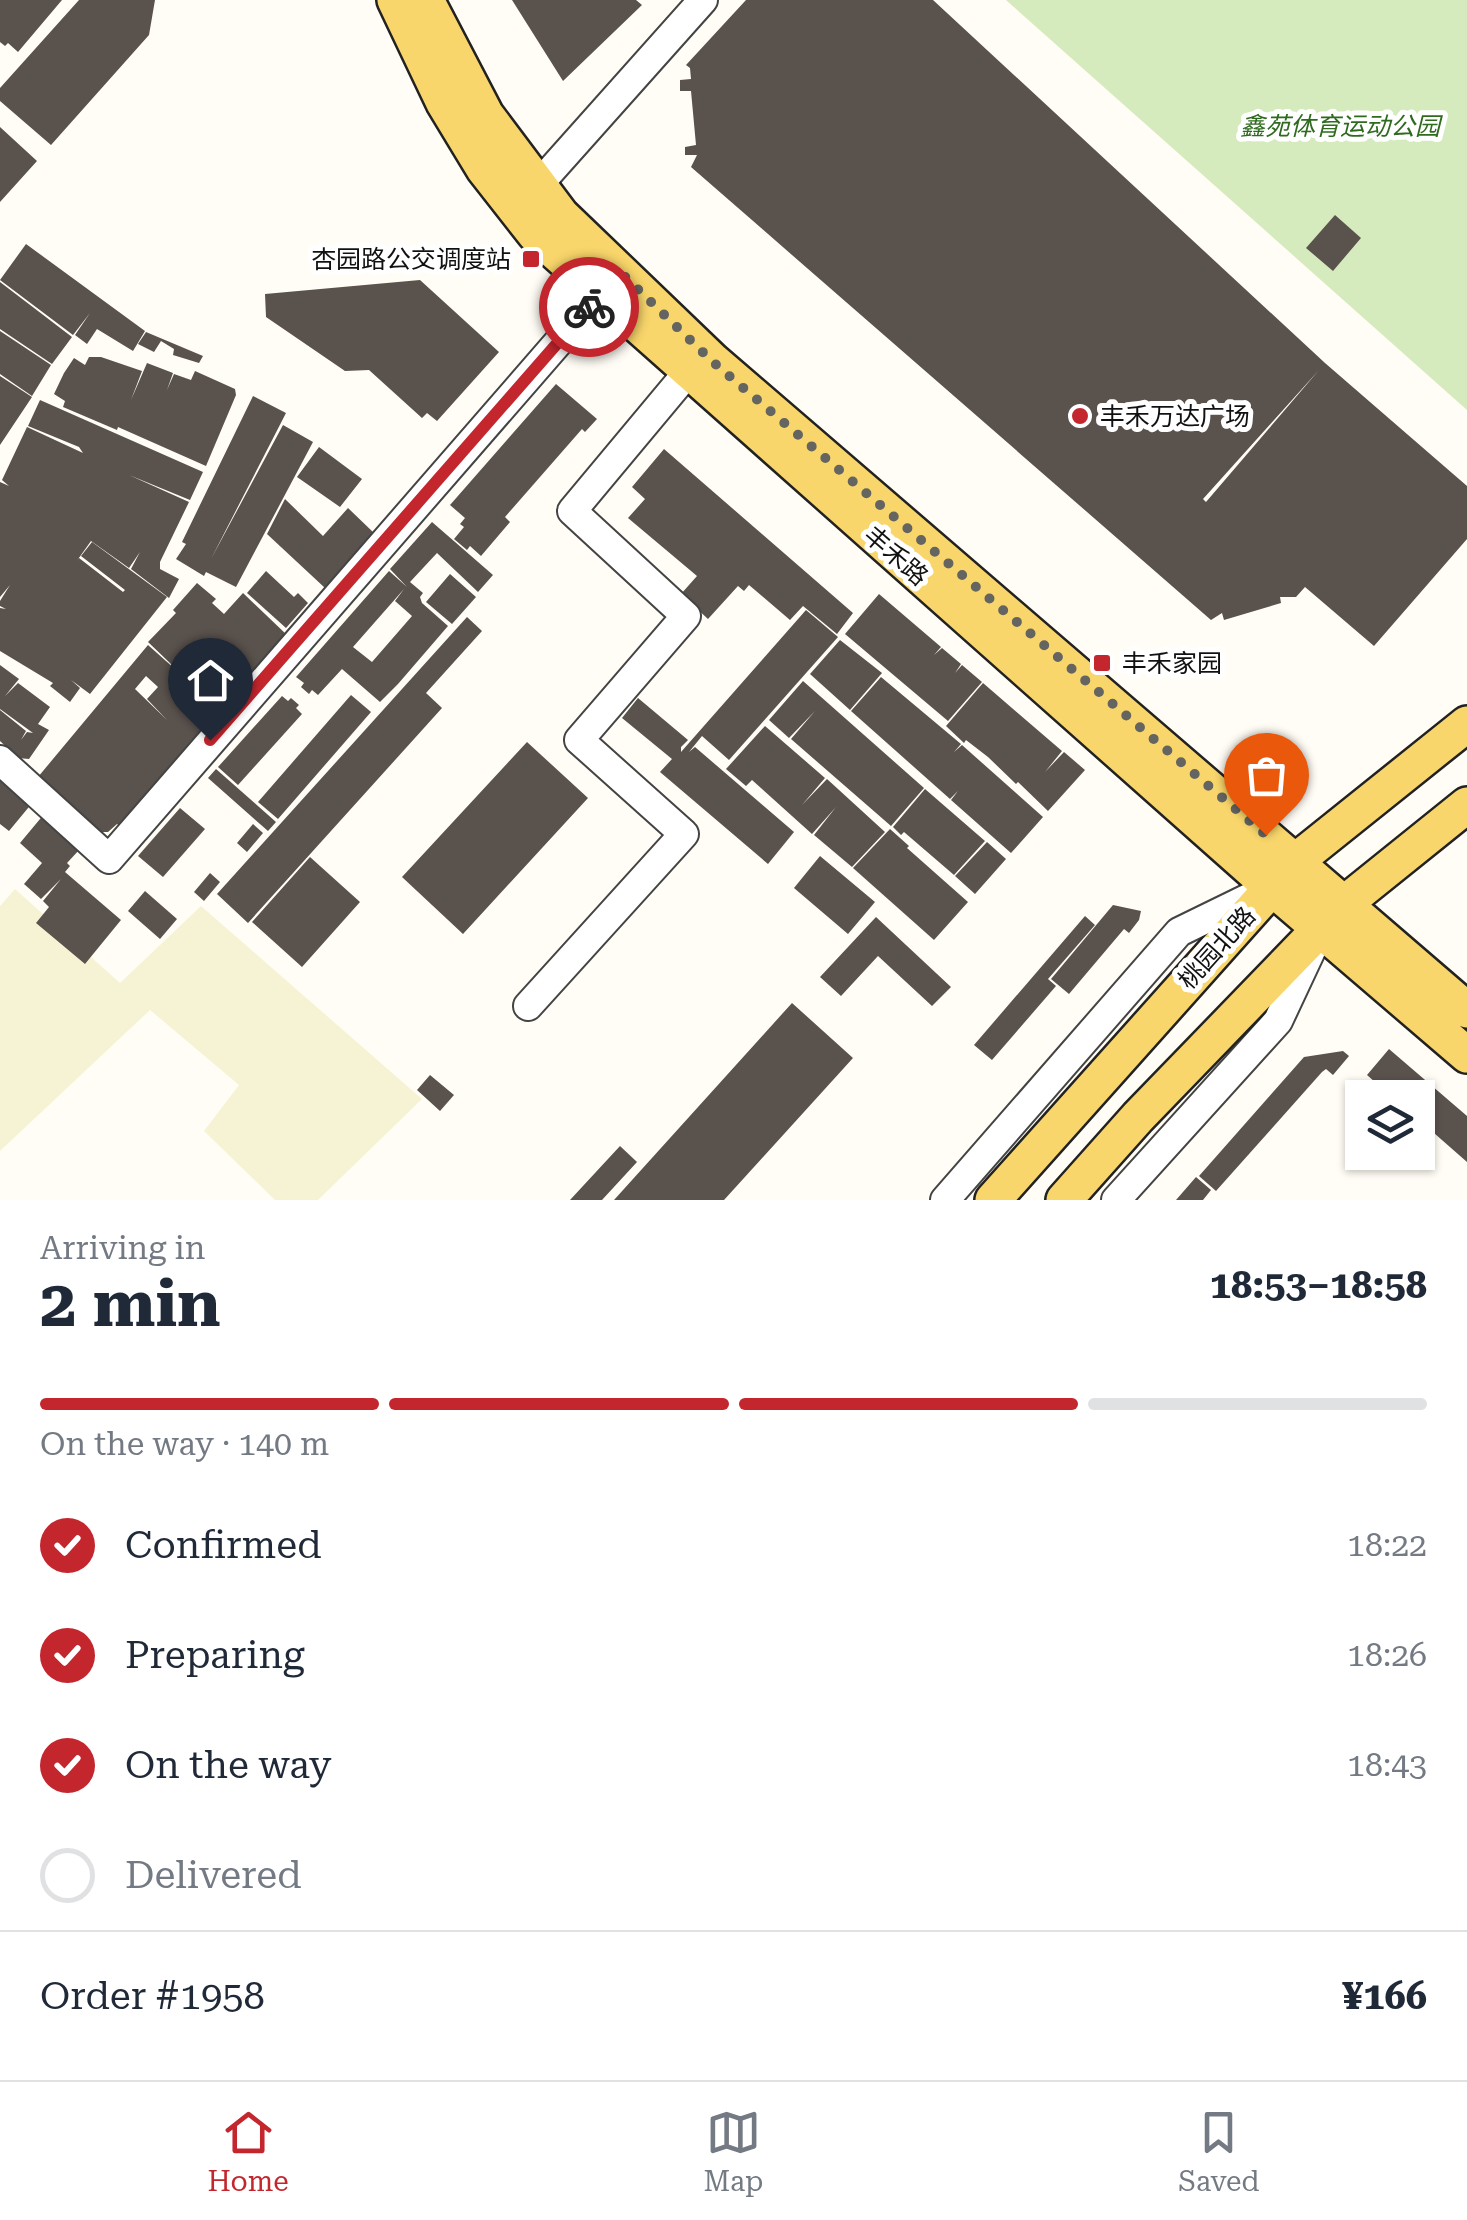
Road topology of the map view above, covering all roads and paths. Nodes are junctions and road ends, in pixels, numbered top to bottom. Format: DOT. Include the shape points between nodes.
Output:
graph roads {
  1 [pos="395,0"];
  2 [pos="426,0"];
  3 [pos="703,0"];
  4 [pos="538,186"];
  5 [pos="610,284"];
  6 [pos="688,372"];
  7 [pos="1467,724"];
  8 [pos="0,760"];
  9 [pos="1467,805"];
  10 [pos="1296,861"];
  11 [pos="1271,887"];
  12 [pos="1332,916"];
  13 [pos="528,1006"];
  14 [pos="1467,1010"];
  15 [pos="1467,1055"];
  16 [pos="945,1200"];
  17 [pos="993,1200"];
  18 [pos="1064,1200"];
  19 [pos="1116,1200"];
  1 -- 5 [label="main road, 丰禾路" via="484,170 535,234"];
  2 -- 4 [label="main road, 丰禾路" via="486,115"];
  3 -- 4 [label="street"];
  4 -- 5 [label="main road, 丰禾路"];
  5 -- 6 [label="main road, 丰禾路"];
  5 -- 8 [label="street" via="108,859"];
  5 -- 10 [label="main road, 丰禾路" via="713,362"];
  6 -- 11 [label="main road, 丰禾路"];
  6 -- 13 [label="street" via="572,511 686,616 579,740 684,834"];
  7 -- 10 [label="main road, 桃园北路"];
  9 -- 12 [label="main road"];
  10 -- 11 [label="main road, 桃园北路"];
  10 -- 12 [label="main road, 丰禾路"];
  11 -- 12 [label="main road, 丰禾路"];
  11 -- 16 [label="street" via="1180,932"];
  11 -- 17 [label="main road, 桃园北路"];
  12 -- 14 [label="main road, 丰禾路"];
  12 -- 15 [label="main road, 丰禾路"];
  12 -- 18 [label="main road"];
  12 -- 19 [label="street" via="1278,1021"];
}
